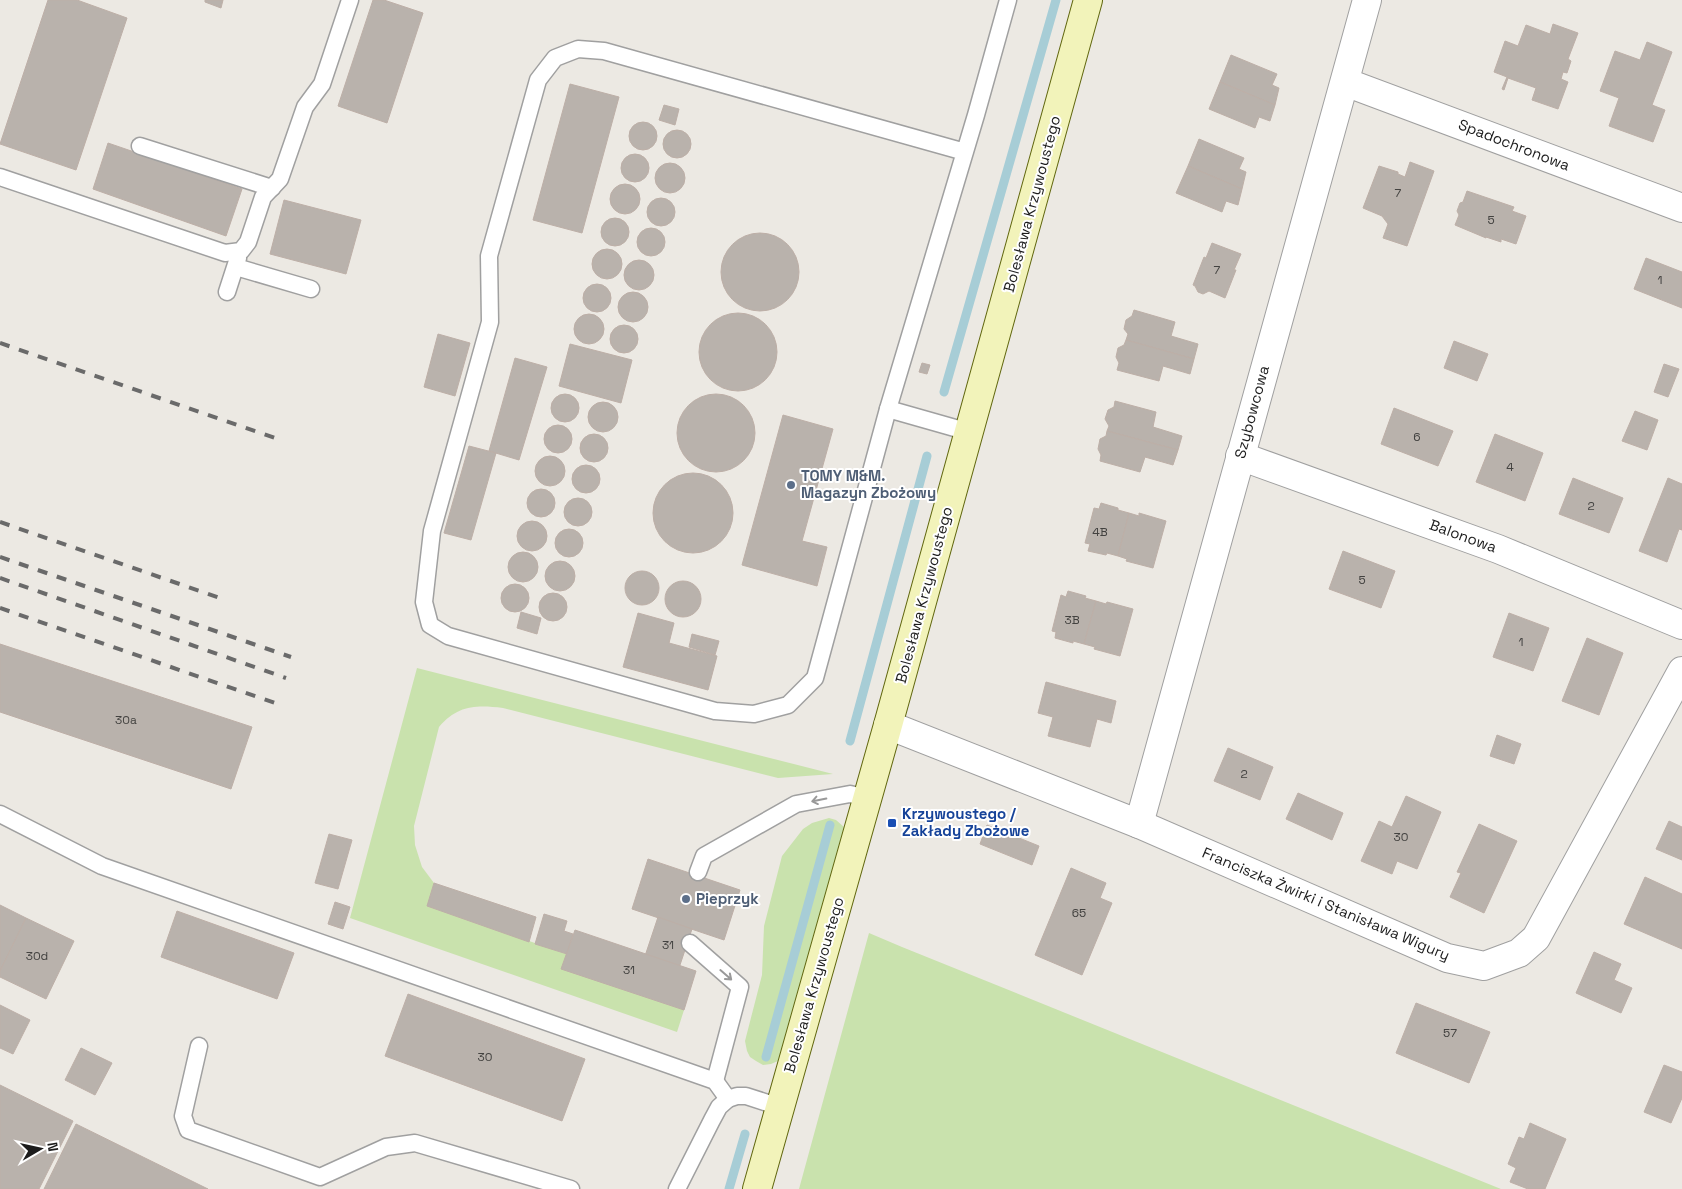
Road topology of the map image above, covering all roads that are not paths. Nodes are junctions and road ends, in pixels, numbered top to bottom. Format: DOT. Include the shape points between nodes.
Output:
graph roads {
  1 [pos="350,0"];
  2 [pos="1008,0"];
  3 [pos="1088,0"];
  4 [pos="1367,0"];
  5 [pos="1345,82"];
  6 [pos="140,146"];
  7 [pos="965,152"];
  8 [pos="0,177"];
  9 [pos="272,188"];
  10 [pos="1682,208"];
  11 [pos="241,251"];
  12 [pos="236,267"];
  13 [pos="311,289"];
  14 [pos="227,292"];
  15 [pos="888,409"];
  16 [pos="969,432"];
  17 [pos="1240,456"];
  18 [pos="1682,625"];
  19 [pos="1682,671"];
  20 [pos="888,725"];
  21 [pos="867,798"];
  22 [pos="0,814"];
  23 [pos="1139,824"];
  24 [pos="698,872"];
  25 [pos="690,943"];
  26 [pos="198,1046"];
  27 [pos="715,1081"];
  28 [pos="728,1099"];
  29 [pos="780,1107"];
  30 [pos="571,1189"];
  31 [pos="676,1189"];
  32 [pos="757,1189"];
  1 -- 9 [label="lane" via="322,84 305,107 280,179"];
  2 -- 7 [label="lane"];
  3 -- 16 [label="street, Bolesława Krzywoustego"];
  4 -- 5 [label="street, Szybowcowa"];
  5 -- 10 [label="street, Spadochronowa"];
  5 -- 17 [label="street, Szybowcowa"];
  6 -- 9 [label="lane"];
  7 -- 15 [label="lane"];
  7 -- 15 [label="lane" via="604,51 578,49 555,58 538,80 489,256 490,322 432,531 424,602 430,625 448,636 715,711 754,714 788,705 815,678"];
  8 -- 11 [label="lane" via="225,253"];
  9 -- 11 [label="lane" via="262,198 248,242"];
  11 -- 12 [label="lane"];
  12 -- 13 [label="lane"];
  12 -- 14 [label="lane"];
  15 -- 16 [label="lane"];
  16 -- 20 [label="street, Bolesława Krzywoustego"];
  17 -- 18 [label="street, Balonowa" via="1498,549"];
  17 -- 23 [label="street, Szybowcowa"];
  19 -- 23 [label="street, Franciszka Żwirki i Stanisława Wigury" via="1536,938 1519,953 1484,966 1447,958"];
  20 -- 21 [label="street, Bolesława Krzywoustego"];
  20 -- 23 [label="street, Franciszka Żwirki i Stanisława Wigury"];
  21 -- 24 [label="lane, one-way" via="850,794 796,804 704,856"];
  21 -- 29 [label="street, Bolesława Krzywoustego"];
  22 -- 27 [label="lane" via="102,866"];
  25 -- 27 [label="lane, one-way" via="740,987"];
  26 -- 30 [label="lane" via="183,1116 188,1130 320,1177 386,1147 415,1144"];
  27 -- 28 [label="lane"];
  28 -- 29 [label="lane" via="746,1096"];
  28 -- 31 [label="lane" via="719,1107"];
  29 -- 32 [label="street, Bolesława Krzywoustego"];
}
